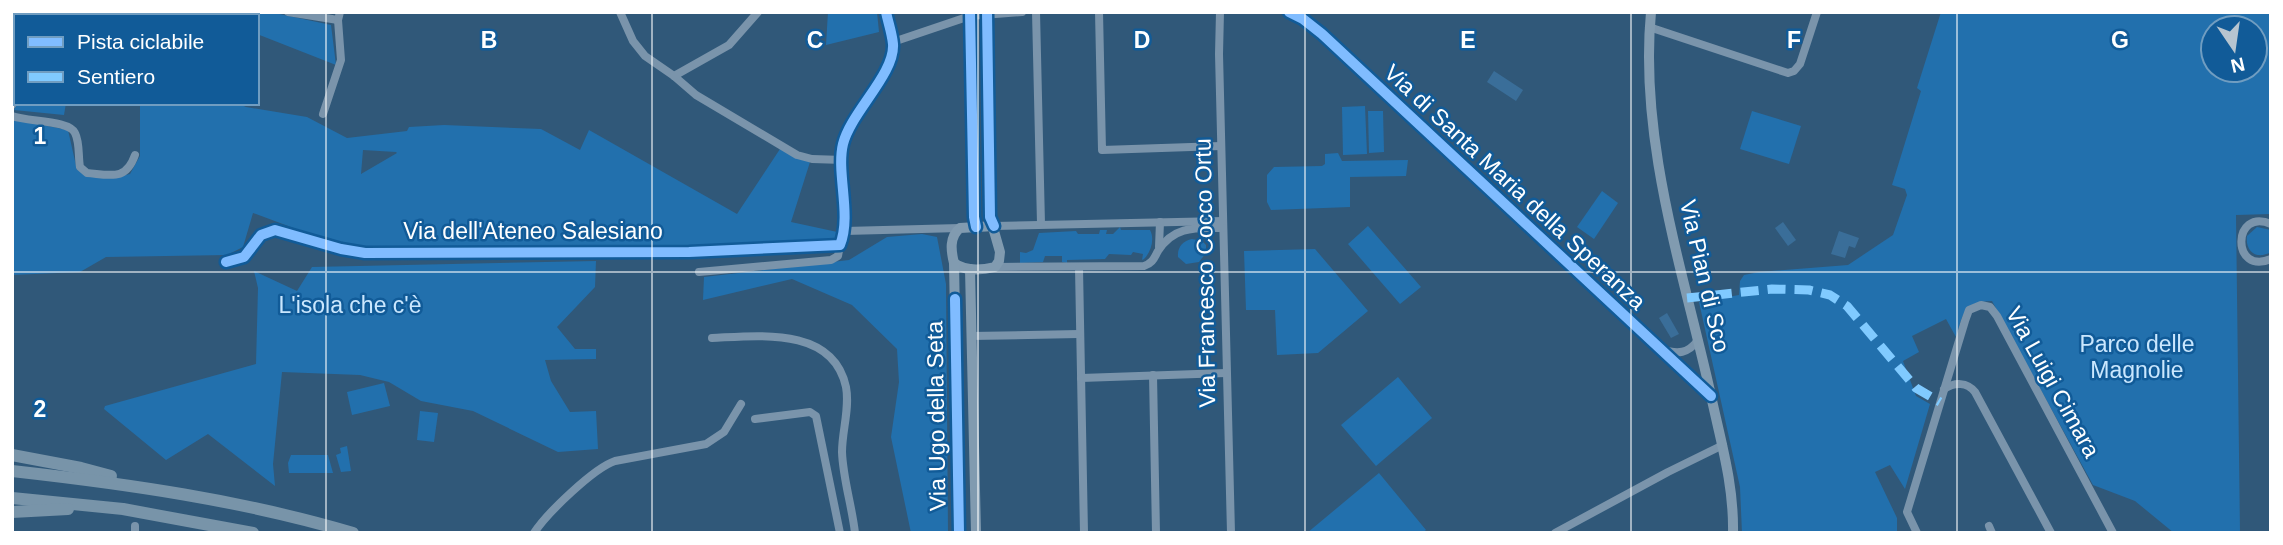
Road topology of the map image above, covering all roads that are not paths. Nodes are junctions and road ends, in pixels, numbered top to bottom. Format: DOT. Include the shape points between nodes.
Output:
graph roads {
  1 [pos="289,12"];
  2 [pos="620,12"];
  3 [pos="758,12"];
  4 [pos="886,12"];
  5 [pos="1021,12"];
  6 [pos="1036,12"];
  7 [pos="1099,12"];
  8 [pos="1220,12"];
  9 [pos="1289,12"];
  10 [pos="1651,12"];
  11 [pos="1817,12"];
  12 [pos="987,13"];
  13 [pos="970,14"];
  14 [pos="339,16"];
  15 [pos="1649,27"];
  16 [pos="893,42"];
  17 [pos="674,76"];
  18 [pos="323,114"];
  19 [pos="12,116"];
  20 [pos="1221,146"];
  21 [pos="135,155"];
  22 [pos="843,160"];
  23 [pos="1160,222"];
  24 [pos="1223,224"];
  25 [pos="2271,224"];
  26 [pos="1041,225"];
  27 [pos="994,226"];
  28 [pos="976,227"];
  29 [pos="960,228"];
  30 [pos="845,230"];
  31 [pos="840,245"];
  32 [pos="1158,250"];
  33 [pos="2271,259"];
  34 [pos="226,262"];
  35 [pos="954,263"];
  36 [pos="995,267"];
  37 [pos="1079,268"];
  38 [pos="970,270"];
  39 [pos="699,272"];
  40 [pos="1079,334"];
  41 [pos="971,336"];
  42 [pos="712,338"];
  43 [pos="1698,340"];
  44 [pos="1659,350"];
  45 [pos="1226,373"];
  46 [pos="1153,375"];
  47 [pos="1081,378"];
  48 [pos="1944,389"];
  49 [pos="1711,396"];
  50 [pos="741,404"];
  51 [pos="755,419"];
  52 [pos="1723,445"];
  53 [pos="12,455"];
  54 [pos="12,471"];
  55 [pos="148,487"];
  56 [pos="12,498"];
  57 [pos="111,507"];
  58 [pos="12,512"];
  59 [pos="253,533"];
  60 [pos="353,533"];
  61 [pos="534,533"];
  62 [pos="840,533"];
  63 [pos="855,533"];
  64 [pos="959,533"];
  65 [pos="975,533"];
  66 [pos="1084,533"];
  67 [pos="1157,533"];
  68 [pos="1231,533"];
  69 [pos="1555,533"];
  70 [pos="1733,533"];
  71 [pos="1917,533"];
  72 [pos="2051,533"];
  73 [pos="2113,533"];
  1 -- 14 [label="street"];
  2 -- 17 [label="street" via="641,53"];
  3 -- 17 [label="street" via="724,49"];
  4 -- 16 [label="street"];
  5 -- 12 [label="street"];
  6 -- 26 [label="street"];
  7 -- 20 [label="street" via="1102,150"];
  8 -- 20 [label="street, Via Francesco Cocco Ortu"];
  9 -- 44 [label="street, Via di Santa Maria della Speranza" via="1328,39"];
  10 -- 15 [label="street, Via Pian di Sco"];
  11 -- 15 [label="street" via="1800,64 1791,72"];
  12 -- 13 [label="street"];
  12 -- 27 [label="street" via="990,217"];
  13 -- 16 [label="street"];
  13 -- 28 [label="street"];
  14 -- 18 [label="street" via="341,60"];
  15 -- 43 [label="street, Via Pian di Sco" via="1654,134"];
  16 -- 22 [label="street" via="890,61 845,139"];
  17 -- 22 [label="street" via="797,155"];
  19 -- 21 [label="street" via="72,128 79,167 87,173 124,173"];
  20 -- 24 [label="street, Via Francesco Cocco Ortu"];
  22 -- 30 [label="street"];
  23 -- 24 [label="street"];
  23 -- 26 [label="street"];
  23 -- 32 [label="street"];
  24 -- 32 [label="street" via="1180,230"];
  24 -- 45 [label="street, Via Francesco Cocco Ortu"];
  25 -- 33 [label="street" via="2252,223 2241,239 2247,257 2260,262"];
  26 -- 27 [label="street"];
  27 -- 28 [label="street"];
  27 -- 36 [label="street" via="1000,252"];
  28 -- 29 [label="street"];
  29 -- 30 [label="street"];
  29 -- 35 [label="street" via="952,242"];
  30 -- 31 [label="street"];
  31 -- 34 [label="street, Via dell'Ateneo Salesiano" via="365,253 275,230 261,235 244,257"];
  31 -- 39 [label="street" via="838,256 827,261"];
  32 -- 37 [label="street" via="1152,262 1143,266"];
  35 -- 38 [label="street"];
  35 -- 64 [label="street, Via Ugo della Seta"];
  36 -- 37 [label="street"];
  36 -- 38 [label="street"];
  37 -- 40 [label="street"];
  38 -- 41 [label="street, Via Ugo della Seta"];
  40 -- 41 [label="street"];
  40 -- 47 [label="street"];
  41 -- 65 [label="street, Via Ugo della Seta"];
  42 -- 63 [label="street" via="789,338 818,348 834,362 846,387 842,454"];
  43 -- 44 [label="street" via="1683,353"];
  43 -- 49 [label="street, Via Pian di Sco"];
  44 -- 49 [label="street, Via di Santa Maria della Speranza"];
  45 -- 46 [label="street"];
  45 -- 68 [label="street, Via Francesco Cocco Ortu"];
  46 -- 47 [label="street"];
  46 -- 67 [label="street"];
  47 -- 66 [label="street"];
  48 -- 71 [label="street, Via Luigi Cimara" via="1907,512"];
  48 -- 72 [label="street" via="1960,384 1973,389"];
  48 -- 73 [label="street, Via Luigi Cimara" via="1968,313 1977,305 1987,306 1997,316"];
  49 -- 52 [label="street, Via Pian di Sco"];
  50 -- 61 [label="street" via="724,432 706,444 601,467"];
  51 -- 62 [label="street" via="810,412 816,416"];
  52 -- 69 [label="street"];
  52 -- 70 [label="street, Via Pian di Sco" via="1732,493"];
  53 -- 55 [label="main road"];
  54 -- 55 [label="main road"];
  55 -- 60 [label="main road"];
  56 -- 57 [label="main road"];
  57 -- 58 [label="main road"];
  57 -- 59 [label="main road"];
}
